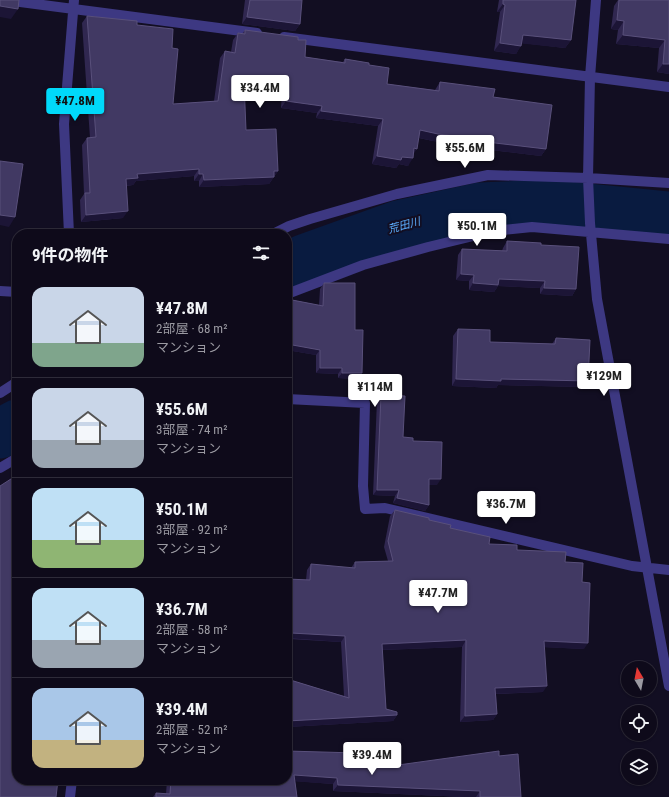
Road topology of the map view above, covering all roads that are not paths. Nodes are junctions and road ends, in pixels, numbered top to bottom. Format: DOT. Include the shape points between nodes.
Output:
graph roads {
  1 [pos="5,0"];
  2 [pos="596,0"];
  3 [pos="74,5"];
  4 [pos="590,77"];
  5 [pos="669,86"];
  6 [pos="588,178"];
  7 [pos="669,183"];
  8 [pos="590,228"];
  9 [pos="69,229"];
  10 [pos="283,229"];
  11 [pos="669,239"];
  12 [pos="0,291"];
  13 [pos="12,292"];
  14 [pos="292,292"];
  15 [pos="12,385"];
  16 [pos="0,393"];
  17 [pos="292,399"];
  18 [pos="12,461"];
  19 [pos="0,468"];
  20 [pos="647,567"];
  21 [pos="669,570"];
  22 [pos="669,686"];
  23 [pos="71,785"];
  24 [pos="70,797"];
  1 -- 3 [label="street"];
  2 -- 4 [label="street"];
  3 -- 4 [label="street" via="273,35"];
  3 -- 9 [label="street" via="64,124"];
  4 -- 5 [label="street"];
  4 -- 6 [label="street"];
  6 -- 7 [label="street"];
  6 -- 8 [label="street"];
  6 -- 10 [label="street" via="488,175 397,194"];
  8 -- 11 [label="street"];
  8 -- 14 [label="street" via="532,227 494,231 363,265"];
  8 -- 20 [label="street" via="597,299"];
  12 -- 13 [label="street"];
  15 -- 16 [label="street"];
  17 -- 20 [label="street" via="364,403 365,509 385,508 632,566"];
  18 -- 19 [label="street"];
  20 -- 21 [label="street"];
  20 -- 22 [label="street"];
  23 -- 24 [label="street"];
}
